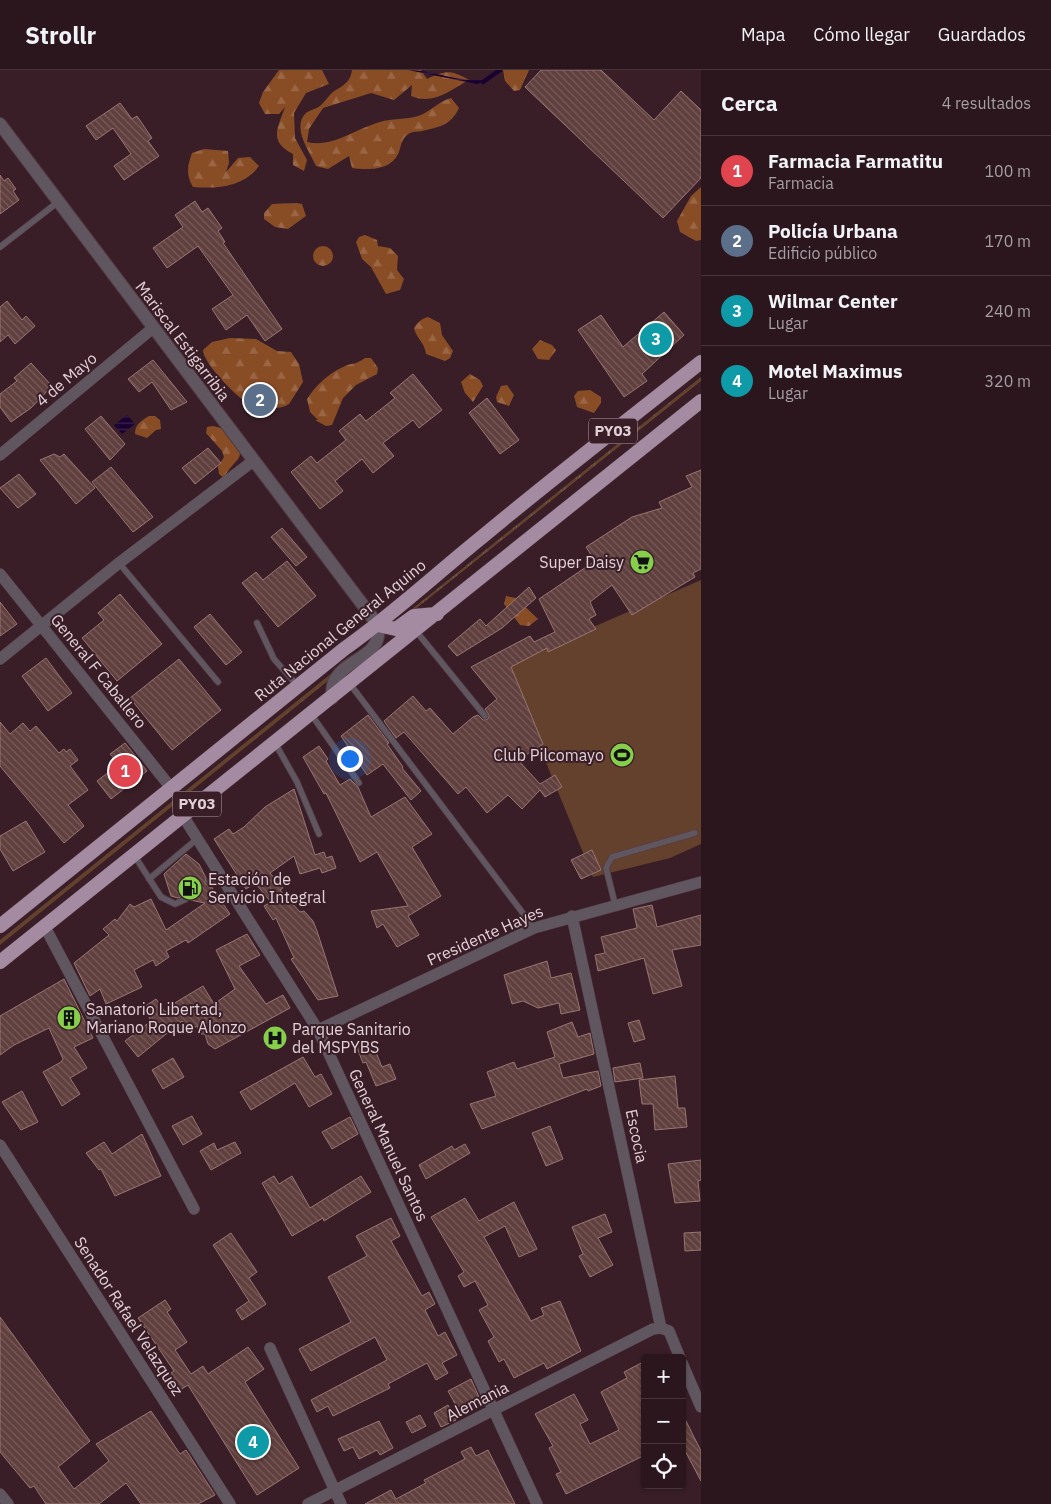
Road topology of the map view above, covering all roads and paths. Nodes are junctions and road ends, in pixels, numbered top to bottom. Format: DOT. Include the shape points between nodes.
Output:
graph roads {
  1 [pos="0,124"];
  2 [pos="58,202"];
  3 [pos="0,247"];
  4 [pos="153,328"];
  5 [pos="701,362"];
  6 [pos="701,401"];
  7 [pos="0,454"];
  8 [pos="253,461"];
  9 [pos="119,563"];
  10 [pos="0,574"];
  11 [pos="437,614"];
  12 [pos="257,623"];
  13 [pos="42,625"];
  14 [pos="378,625"];
  15 [pos="416,631"];
  16 [pos="0,659"];
  17 [pos="218,682"];
  18 [pos="350,684"];
  19 [pos="298,686"];
  20 [pos="332,698"];
  21 [pos="311,714"];
  22 [pos="485,716"];
  23 [pos="275,743"];
  24 [pos="359,783"];
  25 [pos="172,789"];
  26 [pos="182,816"];
  27 [pos="695,833"];
  28 [pos="319,834"];
  29 [pos="197,839"];
  30 [pos="134,856"];
  31 [pos="220,874"];
  32 [pos="149,879"];
  33 [pos="208,882"];
  34 [pos="701,882"];
  35 [pos="186,899"];
  36 [pos="615,904"];
  37 [pos="572,916"];
  38 [pos="0,926"];
  39 [pos="45,927"];
  40 [pos="534,928"];
  41 [pos="0,962"];
  42 [pos="318,1030"];
  43 [pos="0,1145"];
  44 [pos="194,1209"];
  45 [pos="662,1328"];
  46 [pos="270,1348"];
  47 [pos="678,1354"];
  48 [pos="686,1372"];
  49 [pos="701,1407"];
  50 [pos="494,1411"];
  51 [pos="335,1492"];
  52 [pos="0,1494"];
  53 [pos="8,1504"];
  54 [pos="230,1504"];
  55 [pos="308,1504"];
  56 [pos="341,1504"];
  57 [pos="537,1504"];
  1 -- 2 [label="street, Mariscal Estigarribia"];
  2 -- 3 [label="lane"];
  2 -- 4 [label="street, Mariscal Estigarribia"];
  4 -- 7 [label="street, 4 de Mayo"];
  4 -- 8 [label="street, Mariscal Estigarribia"];
  5 -- 14 [label="highway, Ruta Nacional General Aquino / PY03" via="526,500"];
  6 -- 11 [label="highway, PY03"];
  8 -- 9 [label="street"];
  8 -- 14 [label="street, Mariscal Estigarribia"];
  9 -- 13 [label="street"];
  9 -- 17 [label="lane"];
  10 -- 13 [label="street, General F Caballero"];
  11 -- 14 [label="highway" via="414,616 396,629"];
  11 -- 15 [label="highway, PY03"];
  12 -- 19 [label="lane" via="274,659"];
  13 -- 16 [label="street"];
  13 -- 25 [label="street, General F Caballero"];
  14 -- 19 [label="highway, Ruta Nacional General Aquino / PY03"];
  14 -- 20 [label="street" via="376,645 337,677"];
  15 -- 18 [label="highway, PY03"];
  15 -- 22 [label="lane"];
  18 -- 20 [label="highway, PY03"];
  18 -- 40 [label="lane"];
  19 -- 25 [label="highway, Ruta Nacional General Aquino / PY03"];
  20 -- 21 [label="highway, PY03"];
  21 -- 23 [label="highway, PY03"];
  21 -- 24 [label="lane"];
  23 -- 26 [label="highway, PY03"];
  23 -- 28 [label="lane" via="297,782"];
  25 -- 38 [label="highway, Ruta Nacional General Aquino / PY03"];
  26 -- 29 [label="street, General Manuel Santos"];
  26 -- 30 [label="highway, PY03"];
  27 -- 36 [label="lane" via="612,858 606,868"];
  29 -- 31 [label="street, General Manuel Santos"];
  29 -- 32 [label="lane"];
  30 -- 32 [label="lane"];
  30 -- 39 [label="highway, PY03"];
  31 -- 33 [label="lane"];
  31 -- 42 [label="street, General Manuel Santos"];
  32 -- 35 [label="lane" via="168,902 175,904"];
  34 -- 36 [label="street, Presidente Hayes"];
  36 -- 37 [label="street, Presidente Hayes"];
  37 -- 40 [label="street, Presidente Hayes"];
  37 -- 45 [label="street, Escocia"];
  39 -- 41 [label="highway, PY03"];
  39 -- 44 [label="street"];
  40 -- 42 [label="street, Presidente Hayes"];
  42 -- 50 [label="street, General Manuel Santos"];
  43 -- 54 [label="street, Senador Rafael Velazquez"];
  45 -- 47 [label="street, Escocia" via="669,1331"];
  45 -- 50 [label="street, Alemania" via="653,1329"];
  46 -- 51 [label="street"];
  48 -- 49 [label="street"];
  50 -- 51 [label="street, Alemania"];
  50 -- 57 [label="street, General Manuel Santos"];
  51 -- 55 [label="street, Alemania"];
  51 -- 56 [label="street"];
  52 -- 53 [label="street"];
}
